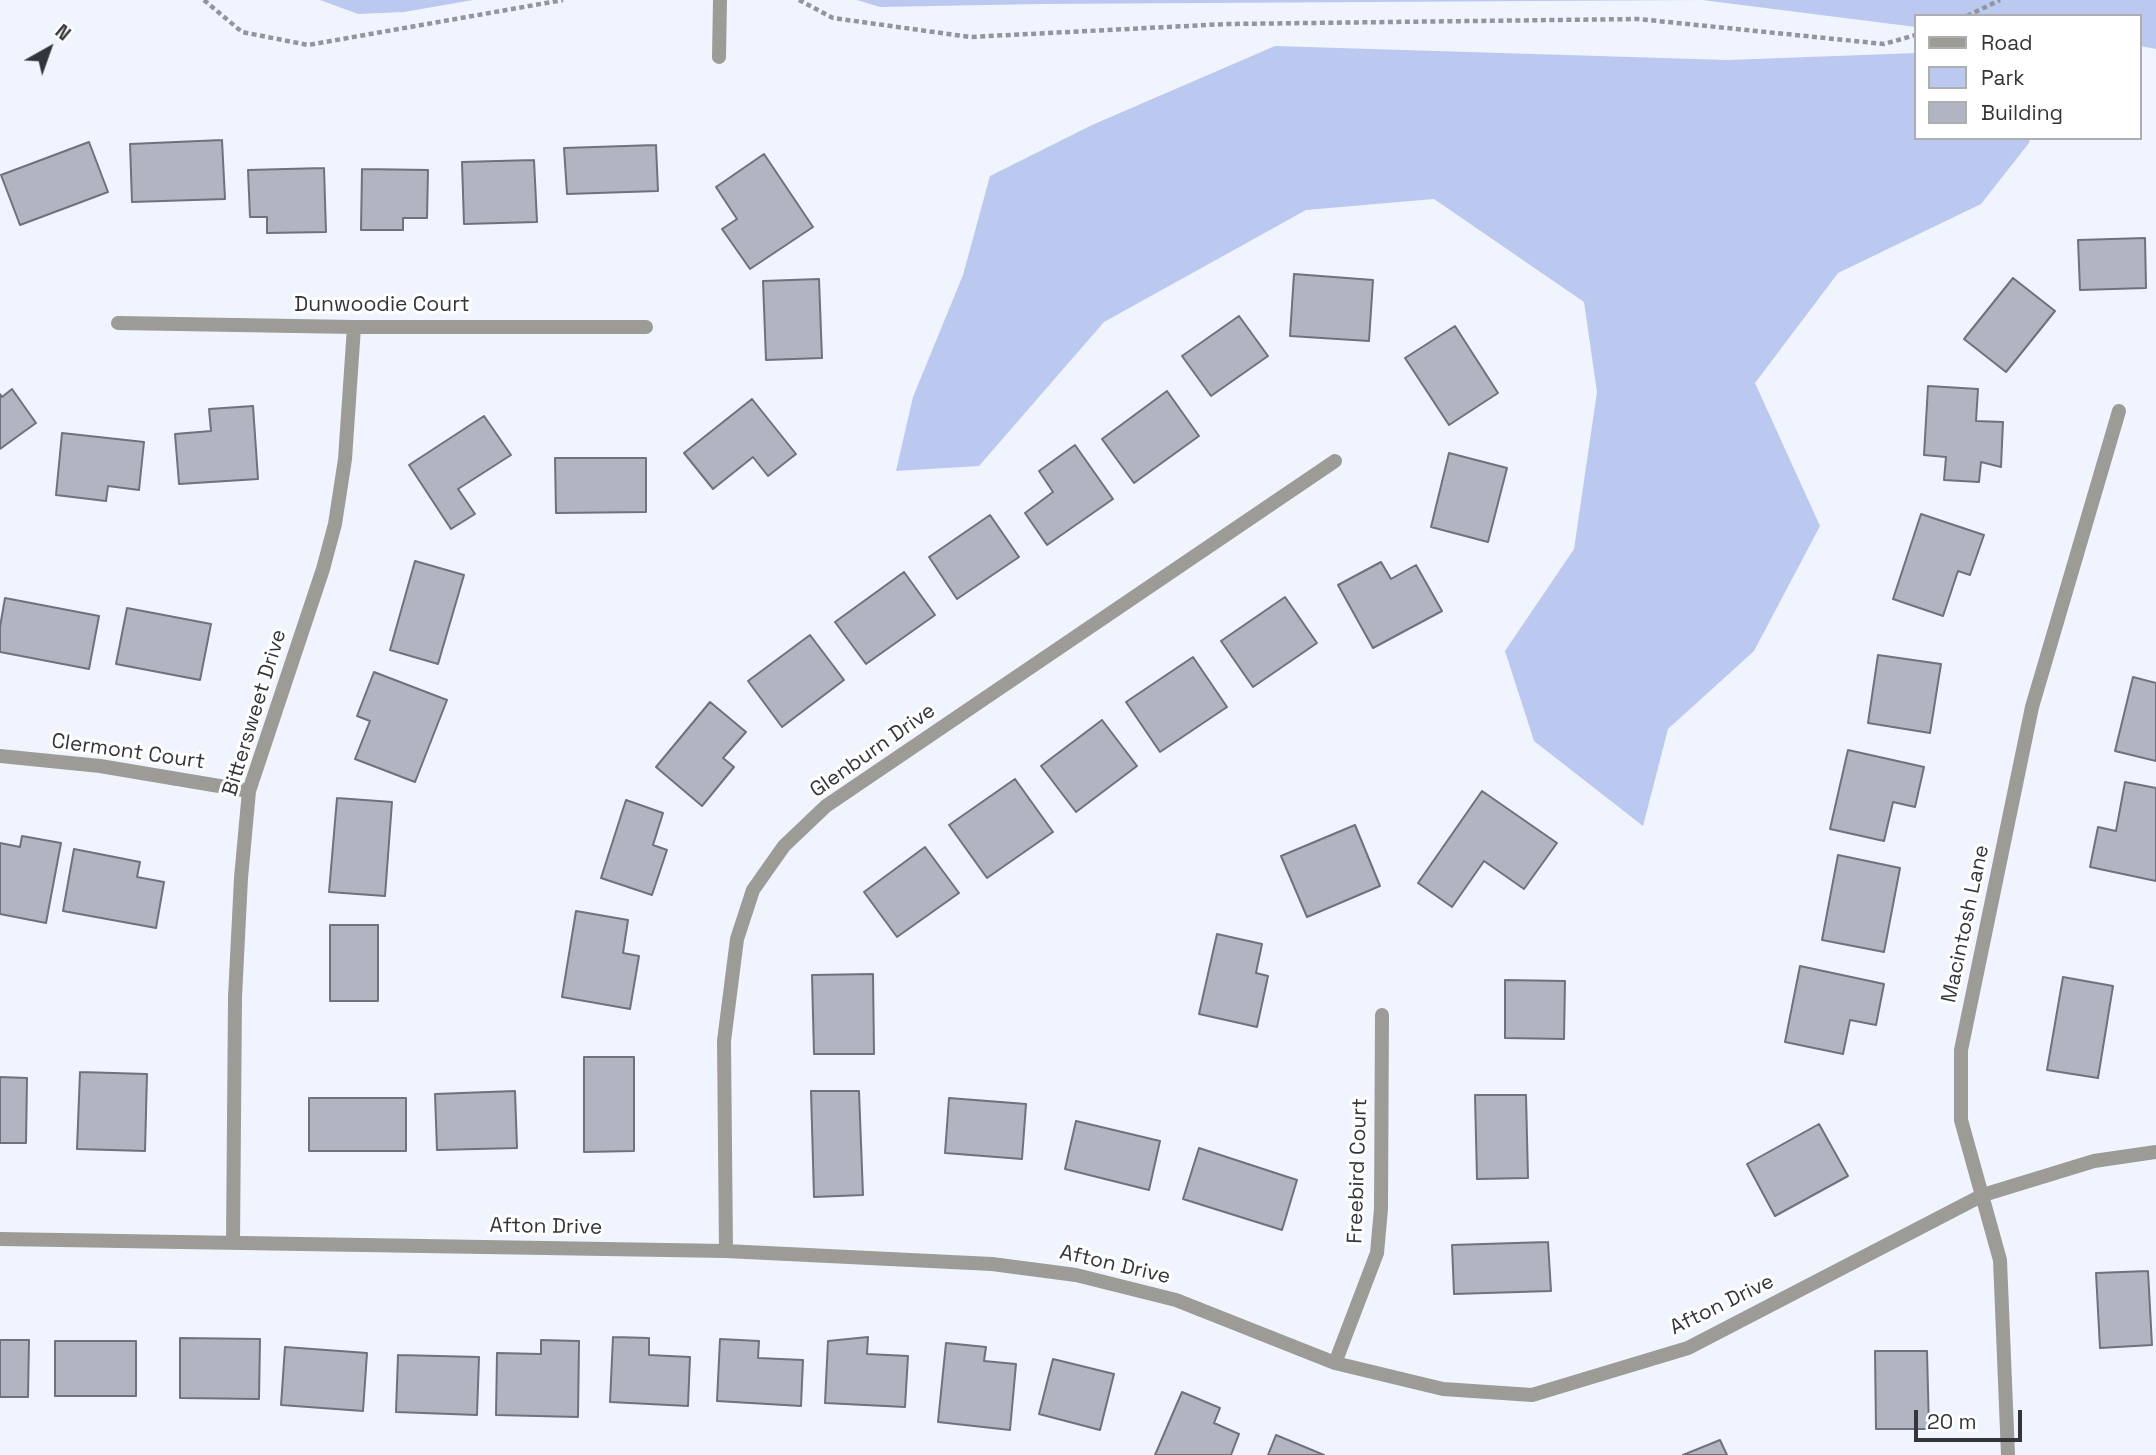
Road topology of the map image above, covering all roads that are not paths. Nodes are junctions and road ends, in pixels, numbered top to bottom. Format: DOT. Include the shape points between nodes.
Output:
graph roads {
  1 [pos="720,0"];
  2 [pos="719,57"];
  3 [pos="118,323"];
  4 [pos="354,327"];
  5 [pos="646,327"];
  6 [pos="2119,411"];
  7 [pos="1335,461"];
  8 [pos="0,756"];
  9 [pos="249,791"];
  10 [pos="1382,1015"];
  11 [pos="2156,1152"];
  12 [pos="1983,1195"];
  13 [pos="0,1239"];
  14 [pos="233,1243"];
  15 [pos="726,1251"];
  16 [pos="1335,1363"];
  17 [pos="2008,1455"];
  1 -- 2 [label="street"];
  3 -- 4 [label="street, Dunwoodie Court"];
  4 -- 5 [label="street, Dunwoodie Court"];
  4 -- 9 [label="street, Bittersweet Drive" via="345,459 335,524"];
  6 -- 12 [label="street, Macintosh Lane" via="2032,707 1961,1050 1961,1120"];
  7 -- 15 [label="street, Glenburn Drive" via="827,806 784,846 753,890 737,939 724,1041"];
  8 -- 9 [label="street, Clermont Court" via="100,766"];
  9 -- 14 [label="street, Bittersweet Drive" via="235,997"];
  10 -- 16 [label="street, Freebird Court" via="1377,1253"];
  11 -- 12 [label="street, Afton Drive" via="2094,1161"];
  12 -- 16 [label="street, Afton Drive" via="1688,1348 1532,1395 1443,1390"];
  12 -- 17 [label="street, Macintosh Lane" via="2000,1260"];
  13 -- 14 [label="street, Afton Drive"];
  14 -- 15 [label="street, Afton Drive"];
  15 -- 16 [label="street, Afton Drive" via="992,1264 1076,1275 1176,1300"];
}
